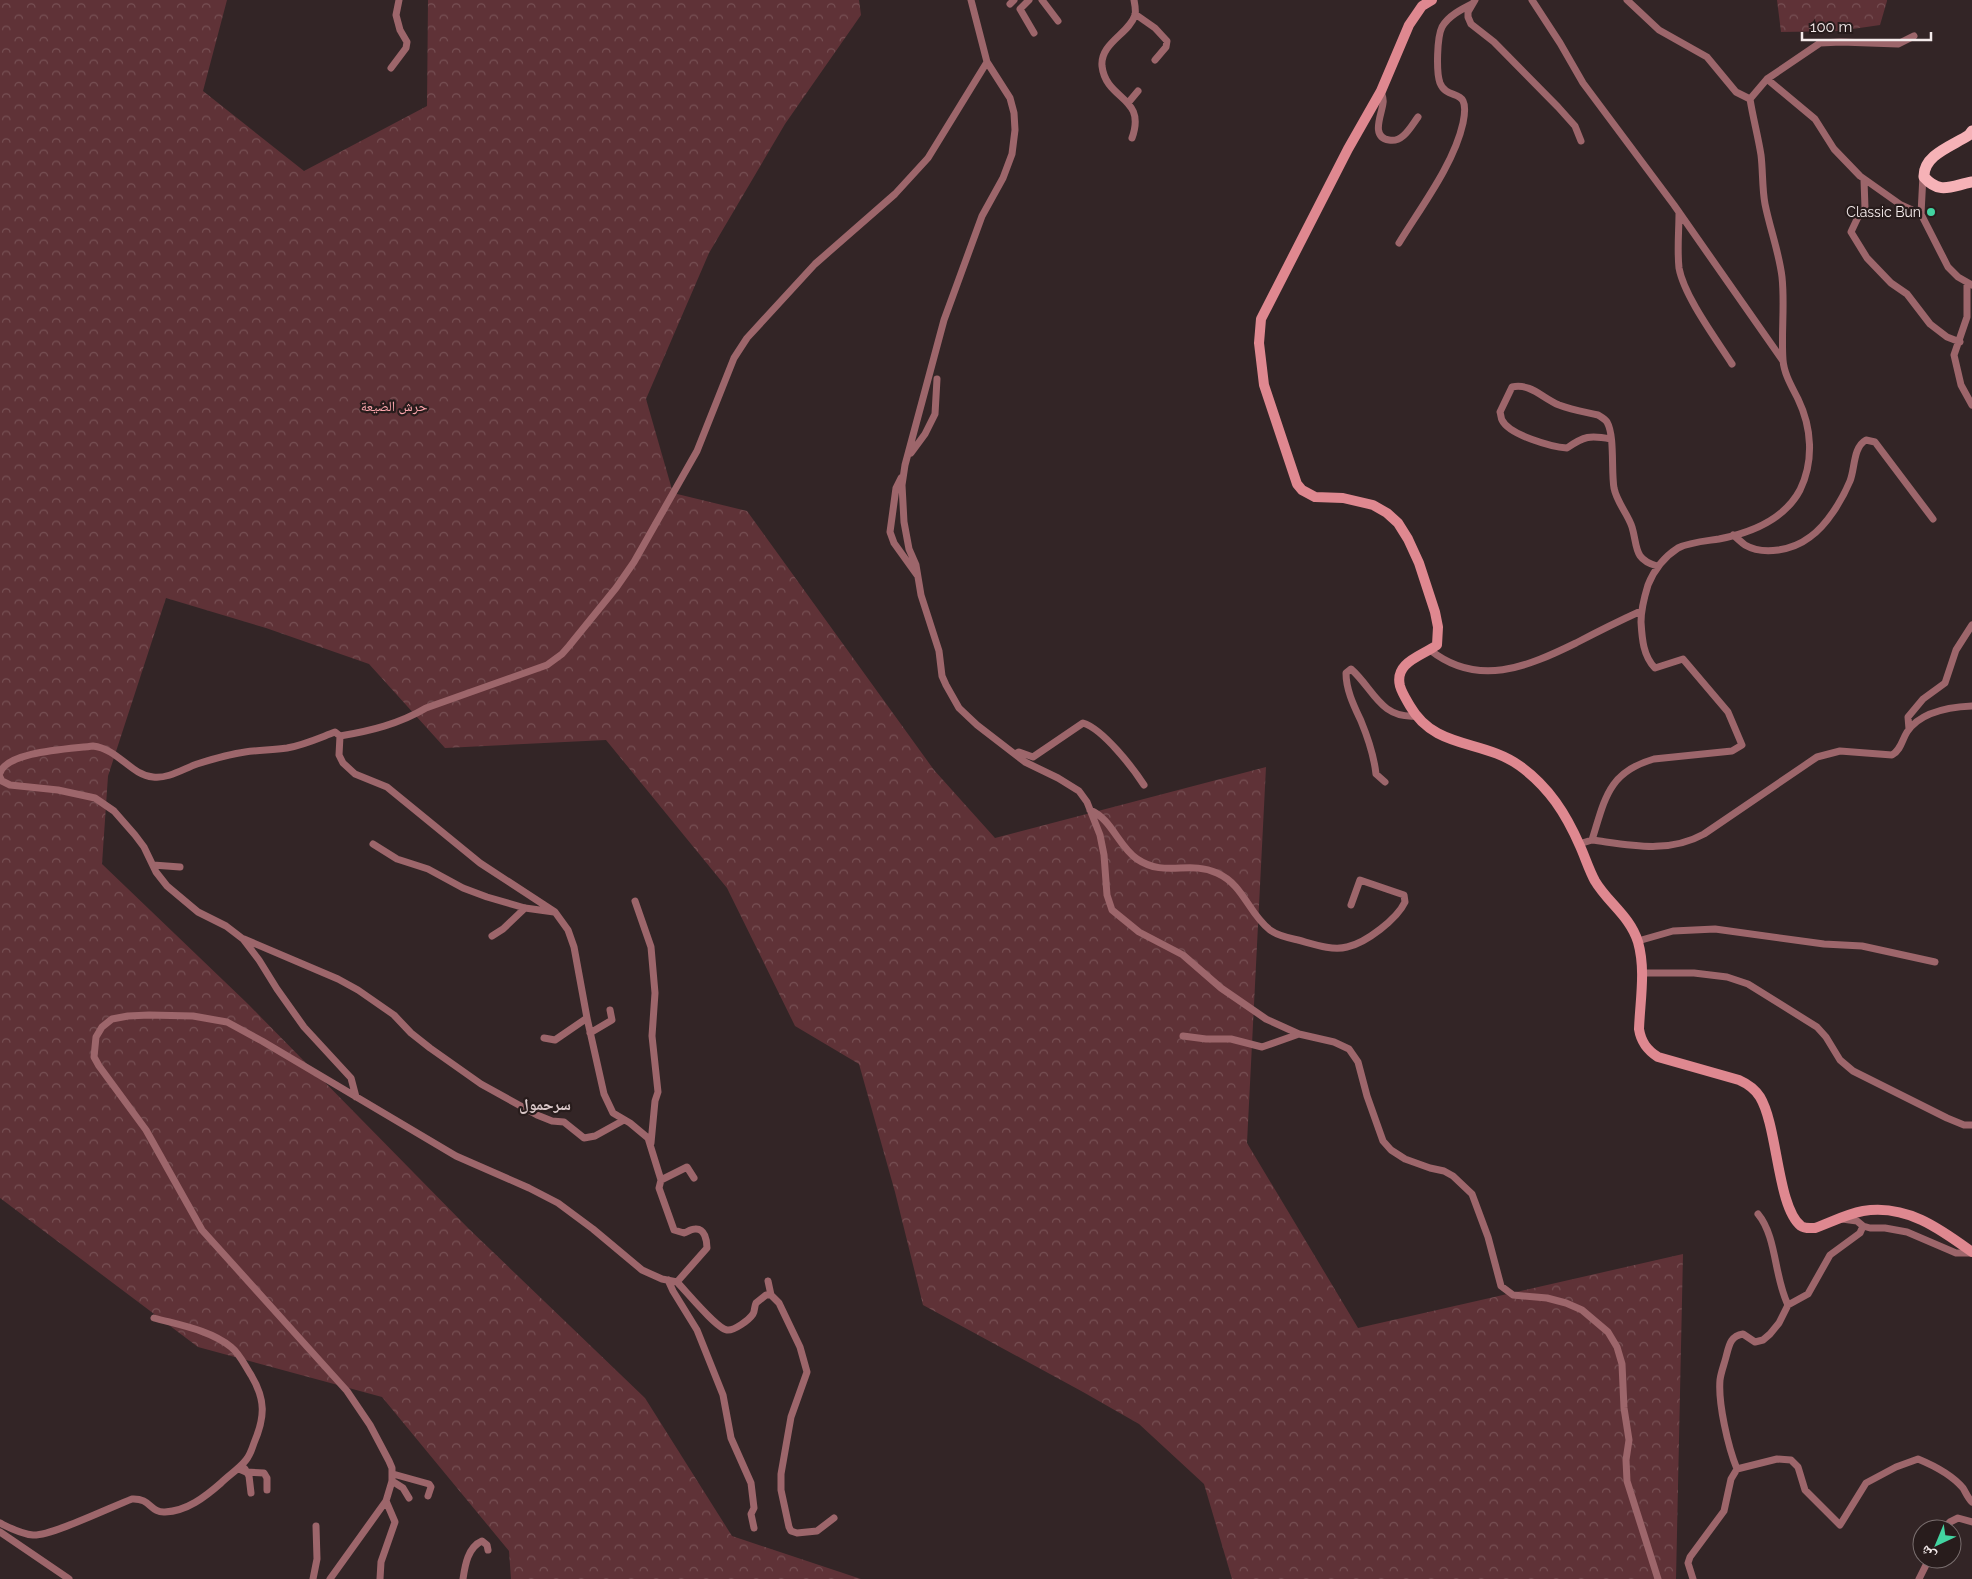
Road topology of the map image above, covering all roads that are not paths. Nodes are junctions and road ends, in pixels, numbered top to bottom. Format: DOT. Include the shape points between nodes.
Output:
graph roads {
  1 [pos="399,0"];
  2 [pos="971,0"];
  3 [pos="1029,0"];
  4 [pos="1042,0"];
  5 [pos="1134,0"];
  6 [pos="1432,0"];
  7 [pos="1532,0"];
  8 [pos="1627,0"];
  9 [pos="1474,2"];
  10 [pos="1136,14"];
  11 [pos="1058,21"];
  12 [pos="1034,34"];
  13 [pos="1914,36"];
  14 [pos="1155,60"];
  15 [pos="987,62"];
  16 [pos="392,68"];
  17 [pos="1767,79"];
  18 [pos="1138,91"];
  19 [pos="1382,91"];
  20 [pos="1750,99"];
  21 [pos="1128,103"];
  22 [pos="1418,117"];
  23 [pos="1972,131"];
  24 [pos="1132,138"];
  25 [pos="1581,141"];
  26 [pos="1924,168"];
  27 [pos="1864,180"];
  28 [pos="1972,182"];
  29 [pos="1679,213"];
  30 [pos="1921,214"];
  31 [pos="1399,243"];
  32 [pos="1970,284"];
  33 [pos="1960,342"];
  34 [pos="1783,361"];
  35 [pos="1732,364"];
  36 [pos="937,379"];
  37 [pos="1972,405"];
  38 [pos="1611,438"];
  39 [pos="908,457"];
  40 [pos="903,473"];
  41 [pos="1933,519"];
  42 [pos="1733,535"];
  43 [pos="1657,566"];
  44 [pos="918,578"];
  45 [pos="1641,611"];
  46 [pos="1972,626"];
  47 [pos="1430,650"];
  48 [pos="1972,706"];
  49 [pos="1416,716"];
  50 [pos="1909,729"];
  51 [pos="340,736"];
  52 [pos="1014,754"];
  53 [pos="0,775"];
  54 [pos="1385,782"];
  55 [pos="1144,785"];
  56 [pos="1090,810"];
  57 [pos="1592,840"];
  58 [pos="373,844"];
  59 [pos="1580,844"];
  60 [pos="153,865"];
  61 [pos="180,867"];
  62 [pos="635,901"];
  63 [pos="1352,905"];
  64 [pos="525,908"];
  65 [pos="554,912"];
  66 [pos="492,936"];
  67 [pos="243,939"];
  68 [pos="1638,941"];
  69 [pos="1935,962"];
  70 [pos="1642,973"];
  71 [pos="610,1010"];
  72 [pos="587,1018"];
  73 [pos="590,1033"];
  74 [pos="1299,1034"];
  75 [pos="1183,1036"];
  76 [pos="544,1038"];
  77 [pos="356,1096"];
  78 [pos="624,1120"];
  79 [pos="1972,1125"];
  80 [pos="651,1143"];
  81 [pos="694,1178"];
  82 [pos="662,1180"];
  83 [pos="1758,1214"];
  84 [pos="1836,1220"];
  85 [pos="1864,1226"];
  86 [pos="1972,1252"];
  87 [pos="668,1280"];
  88 [pos="768,1281"];
  89 [pos="677,1282"];
  90 [pos="771,1295"];
  91 [pos="1788,1305"];
  92 [pos="154,1318"];
  93 [pos="241,1466"];
  94 [pos="1737,1469"];
  95 [pos="246,1472"];
  96 [pos="393,1478"];
  97 [pos="267,1490"];
  98 [pos="251,1493"];
  99 [pos="428,1496"];
  100 [pos="408,1498"];
  101 [pos="386,1501"];
  102 [pos="1972,1502"];
  103 [pos="834,1518"];
  104 [pos="0,1523"];
  105 [pos="316,1526"];
  106 [pos="754,1528"];
  107 [pos="0,1532"];
  108 [pos="488,1550"];
  109 [pos="69,1579"];
  110 [pos="313,1579"];
  111 [pos="330,1579"];
  112 [pos="380,1579"];
  113 [pos="463,1579"];
  114 [pos="1658,1579"];
  115 [pos="1692,1579"];
  1 -- 16 [label="street" via="396,15 407,42"];
  2 -- 15 [label="street"];
  3 -- 12 [label="street" via="1020,9"];
  4 -- 11 [label="street"];
  5 -- 10 [label="street"];
  6 -- 19 [label="street" via="1422,6 1410,25"];
  7 -- 29 [label="street" via="1583,83"];
  8 -- 20 [label="street" via="1659,30 1707,57 1736,92"];
  9 -- 25 [label="street" via="1468,17 1471,24 1494,42 1558,107 1575,126"];
  9 -- 31 [label="street" via="1455,14 1442,28 1437,63 1440,84 1465,103 1458,142"];
  10 -- 14 [label="street" via="1156,28 1167,41"];
  10 -- 21 [label="street" via="1111,44 1102,61 1109,83"];
  13 -- 17 [label="street" via="1898,44 1820,44"];
  15 -- 39 [label="street" via="1010,98 1015,130 1012,154 982,216 944,320"];
  15 -- 51 [label="street" via="919,170 815,264 747,338 734,358 697,451 671,500 628,572 562,654 547,665 426,708 389,725"];
  17 -- 20 [label="street"];
  17 -- 27 [label="street" via="1814,120 1834,149"];
  18 -- 21 [label="street"];
  19 -- 22 [label="street" via="1384,102 1378,121 1379,130 1386,140 1397,140"];
  19 -- 47 [label="street" via="1348,149 1261,319 1259,343 1264,386 1297,484 1315,498 1343,498 1373,505 1388,513 1403,531 1419,563 1435,612 1437,645"];
  20 -- 34 [label="street" via="1761,157 1765,203 1782,275"];
  21 -- 24 [label="street" via="1134,110 1137,125"];
  23 -- 26 [label="main road" via="1928,161"];
  26 -- 28 [label="main road" via="1924,177 1931,185 1940,188"];
  26 -- 30 [label="street"];
  27 -- 30 [label="street" via="1900,205"];
  27 -- 33 [label="street" via="1865,208 1851,232 1857,243 1891,283 1907,294 1930,324"];
  29 -- 34 [label="street"];
  29 -- 35 [label="street" via="1678,252 1682,278"];
  30 -- 32 [label="street" via="1948,267"];
  32 -- 33 [label="street"];
  33 -- 37 [label="street" via="1954,355 1961,385"];
  34 -- 42 [label="street" via="1806,422 1810,443 1806,475 1789,508 1760,526"];
  36 -- 39 [label="street" via="935,414"];
  38 -- 38 [label="street" via="1607,422 1598,415 1558,404 1522,385 1512,387 1500,412 1502,422 1517,433 1556,447 1567,448 1586,436"];
  38 -- 43 [label="street" via="1617,498 1630,523 1639,555 1648,564"];
  39 -- 40 [label="street"];
  40 -- 44 [label="street" via="904,522"];
  40 -- 44 [label="street" via="896,488 890,532"];
  41 -- 42 [label="street" via="1875,442 1866,440 1857,449 1853,471 1843,495 1810,538 1772,551 1745,545"];
  42 -- 43 [label="street" via="1683,546"];
  43 -- 45 [label="street"];
  44 -- 52 [label="street" via="946,686 968,718"];
  45 -- 47 [label="street" via="1548,656 1512,668 1472,669 1449,662"];
  45 -- 57 [label="street" via="1644,646 1650,662 1655,668 1682,659 1728,712 1742,745 1732,751 1654,759 1624,772 1612,786 1600,811"];
  46 -- 50 [label="street" via="1956,650 1945,683 1923,699 1908,718"];
  47 -- 49 [label="street" via="1406,663 1400,673 1401,690"];
  48 -- 50 [label="street" via="1939,711"];
  49 -- 54 [label="street" via="1409,717 1384,707 1359,676 1351,669 1346,673 1352,702 1375,760 1376,774"];
  49 -- 59 [label="street" via="1444,738 1492,751 1520,766 1558,803"];
  50 -- 57 [label="street" via="1897,752 1892,755 1840,751 1817,757 1704,834 1687,842 1641,847"];
  51 -- 53 [label="street" via="334,732 287,748 243,752 164,777 144,775 113,753 93,746 32,753 3,767"];
  51 -- 65 [label="street" via="339,755 354,774 387,787 480,863"];
  52 -- 55 [label="street" via="1019,752 1033,757 1084,723 1110,742"];
  52 -- 56 [label="street" via="1079,791"];
  53 -- 60 [label="street" via="2,781 10,785 95,798 114,811 136,835"];
  56 -- 63 [label="street" via="1100,814 1131,854 1150,867 1208,870 1230,881 1266,927 1277,934 1327,947 1346,947 1385,926 1405,902 1404,896 1397,892 1360,880"];
  56 -- 74 [label="street" via="1100,835 1109,904 1117,915 1139,932 1182,955 1246,1007"];
  57 -- 59 [label="street"];
  58 -- 64 [label="street" via="397,860 428,869 463,888"];
  59 -- 68 [label="street" via="1596,882 1626,918"];
  60 -- 61 [label="street"];
  60 -- 67 [label="street" via="167,886 198,912"];
  62 -- 80 [label="street" via="651,947 654,978 652,1036 658,1092"];
  64 -- 65 [label="street"];
  64 -- 66 [label="street"];
  65 -- 72 [label="street" via="568,930 574,948"];
  67 -- 77 [label="street" via="304,1027 351,1078"];
  67 -- 78 [label="street" via="352,986 481,1084 537,1115 564,1122 584,1138 595,1136"];
  68 -- 69 [label="street" via="1673,931 1715,929 1862,946"];
  68 -- 70 [label="street"];
  70 -- 79 [label="street" via="1694,973 1748,984 1817,1027 1840,1060 1853,1072 1947,1118"];
  70 -- 84 [label="street" via="1639,1029 1644,1044 1658,1057 1740,1080 1753,1088 1766,1111 1785,1193 1794,1217 1802,1227 1808,1228"];
  71 -- 73 [label="street" via="612,1020"];
  72 -- 73 [label="street"];
  72 -- 76 [label="street" via="555,1040"];
  73 -- 78 [label="street" via="604,1094 613,1113"];
  74 -- 75 [label="street" via="1262,1047 1231,1039"];
  74 -- 114 [label="street" via="1343,1045 1354,1055 1376,1127 1391,1150 1414,1163 1444,1171 1472,1194 1488,1237 1498,1279 1507,1291 1513,1295 1566,1303 1582,1310 1608,1332 1622,1364 1629,1440 1626,1471 1630,1493"];
  77 -- 87 [label="street" via="456,1156 530,1188 558,1204 636,1267"];
  77 -- 96 [label="street" via="243,1029 210,1018 128,1016 112,1019 96,1037 94,1057 146,1130 202,1230 347,1391 377,1437 392,1468"];
  78 -- 80 [label="street"];
  80 -- 82 [label="street"];
  81 -- 82 [label="street" via="687,1167"];
  82 -- 89 [label="street" via="659,1188 674,1230 684,1233 700,1230 707,1242 707,1248"];
  83 -- 91 [label="street" via="1765,1222 1781,1291"];
  84 -- 85 [label="street" via="1858,1221"];
  84 -- 86 [label="street" via="1861,1211 1903,1212 1936,1227"];
  85 -- 86 [label="street" via="1906,1232 1956,1253"];
  85 -- 91 [label="street" via="1830,1254 1808,1294"];
  87 -- 89 [label="street"];
  87 -- 106 [label="street" via="697,1330 723,1395 731,1438 751,1483"];
  88 -- 90 [label="street"];
  89 -- 90 [label="street" via="726,1330 740,1325 754,1313 756,1303"];
  90 -- 103 [label="street" via="779,1303 800,1347 807,1372 791,1417 781,1474 789,1527 797,1533 817,1531"];
  91 -- 94 [label="street" via="1779,1323 1763,1340 1755,1342 1743,1334 1734,1337 1722,1368 1720,1394"];
  92 -- 93 [label="street" via="212,1335 232,1348 247,1370 260,1394 263,1416 247,1459"];
  93 -- 95 [label="street"];
  93 -- 104 [label="street" via="200,1500 164,1512 154,1510 141,1498 43,1534 24,1533"];
  94 -- 102 [label="street" via="1777,1459 1791,1460 1798,1467 1805,1490 1840,1525 1866,1483 1918,1459 1946,1473"];
  94 -- 115 [label="street" via="1724,1511 1690,1557 1688,1563"];
  95 -- 97 [label="street" via="264,1473"];
  95 -- 98 [label="street"];
  96 -- 99 [label="street" via="429,1484"];
  96 -- 100 [label="street" via="404,1488"];
  96 -- 101 [label="street"];
  101 -- 111 [label="street"];
  101 -- 112 [label="street" via="395,1522 381,1562"];
  105 -- 110 [label="street" via="317,1559"];
  107 -- 109 [label="street"];
  108 -- 113 [label="street" via="482,1541 478,1543 468,1558"];
}
